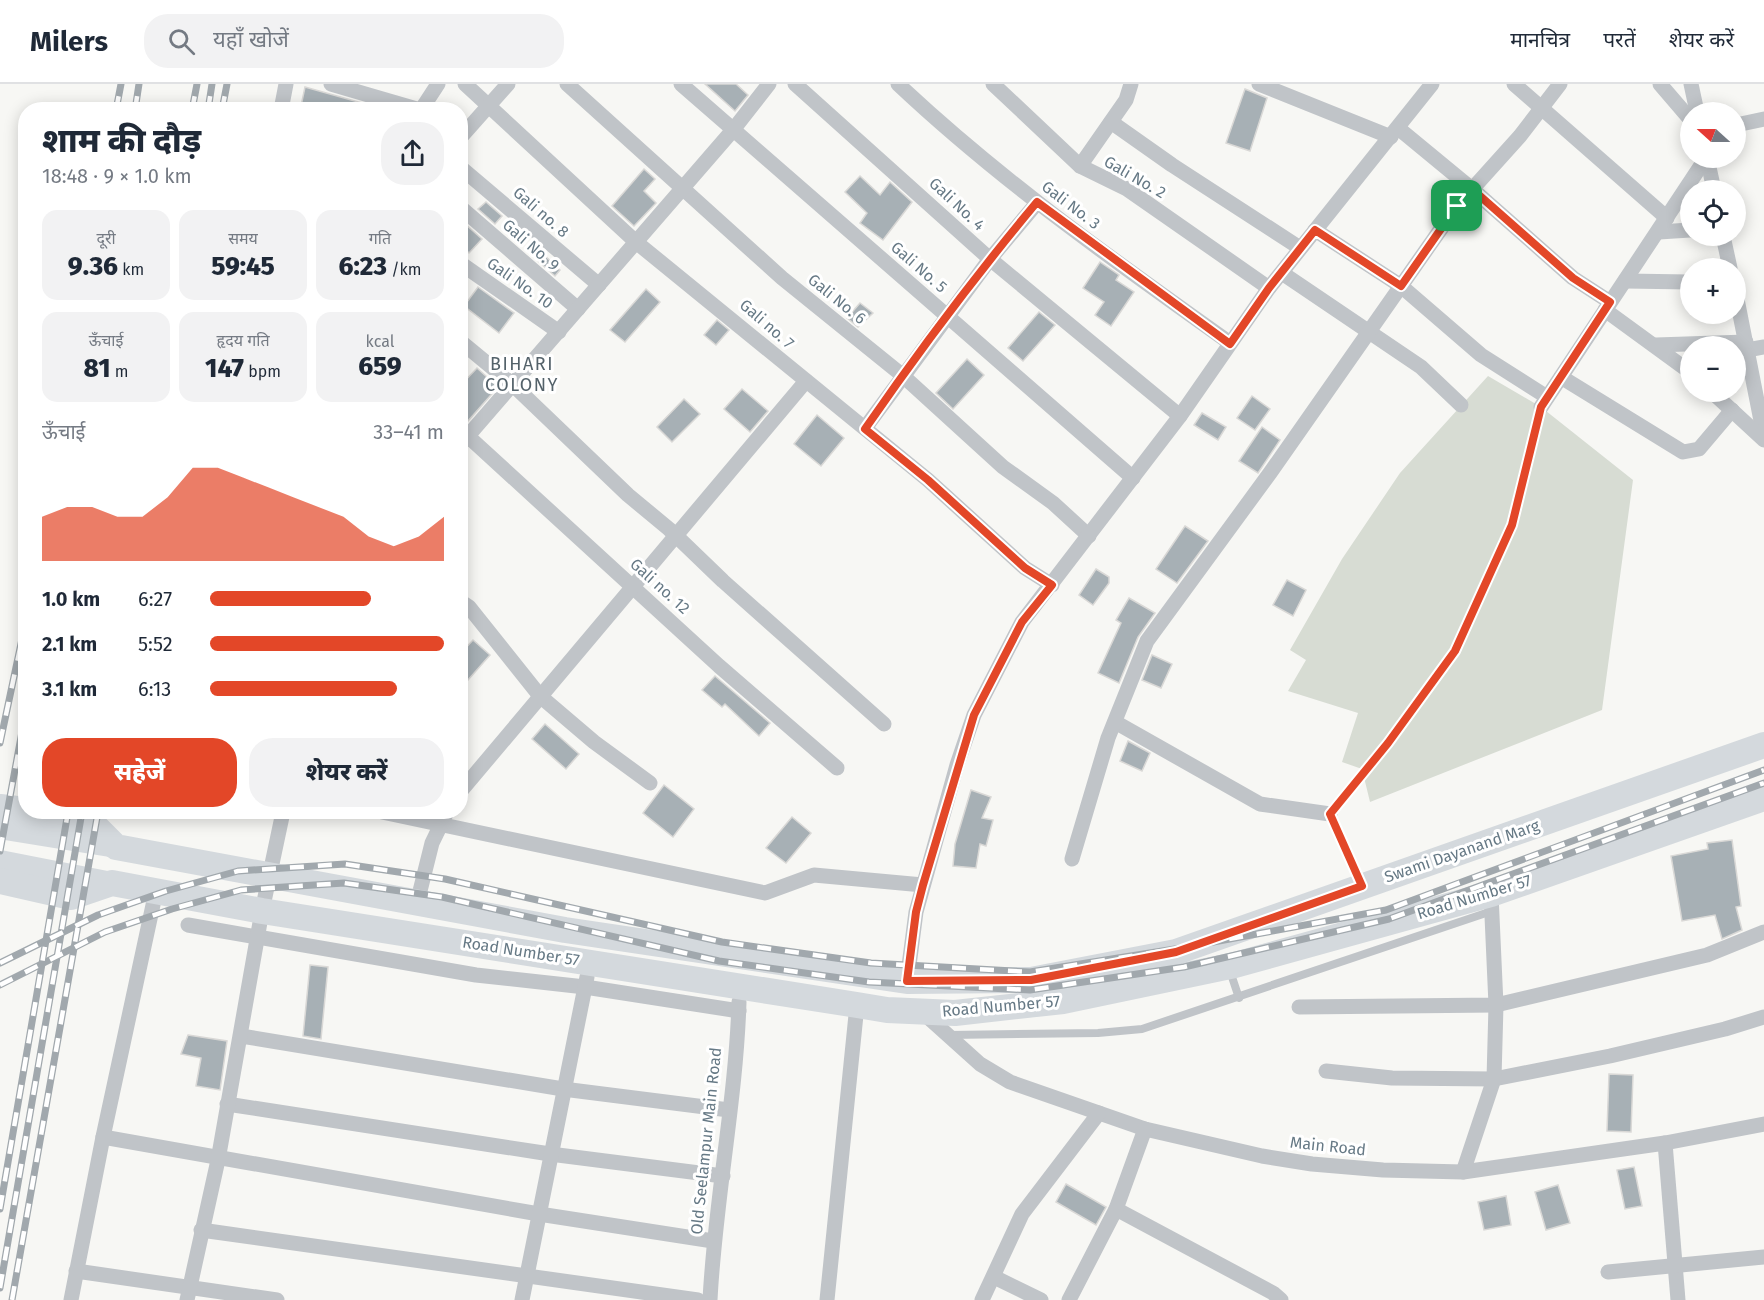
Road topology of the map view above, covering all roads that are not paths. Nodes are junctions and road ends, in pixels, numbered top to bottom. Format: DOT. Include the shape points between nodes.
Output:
graph roads {
  1 [pos="286,84"];
  2 [pos="331,84"];
  3 [pos="438,84"];
  4 [pos="465,84"];
  5 [pos="508,84"];
  6 [pos="567,84"];
  7 [pos="681,84"];
  8 [pos="769,84"];
  9 [pos="795,84"];
  10 [pos="898,84"];
  11 [pos="993,84"];
  12 [pos="1131,84"];
  13 [pos="1259,84"];
  14 [pos="1432,84"];
  15 [pos="1514,84"];
  16 [pos="1560,84"];
  17 [pos="1660,84"];
  18 [pos="1691,84"];
  19 [pos="283,102"];
  20 [pos="393,102"];
  21 [pos="426,102"];
  22 [pos="1695,102"];
  23 [pos="488,107"];
  24 [pos="1680,107"];
  25 [pos="1542,108"];
  26 [pos="1764,119"];
  27 [pos="1111,122"];
  28 [pos="1746,123"];
  29 [pos="468,129"];
  30 [pos="733,130"];
  31 [pos="1395,132"];
  32 [pos="1080,166"];
  33 [pos="1700,168"];
  34 [pos="468,173"];
  35 [pos="683,188"];
  36 [pos="1472,189"];
  37 [pos="1037,202"];
  38 [pos="468,214"];
  39 [pos="1667,218"];
  40 [pos="1315,230"];
  41 [pos="1680,231"];
  42 [pos="1659,232"];
  43 [pos="636,242"];
  44 [pos="1300,248"];
  45 [pos="990,259"];
  46 [pos="468,269"];
  47 [pos="1282,273"];
  48 [pos="1625,281"];
  49 [pos="1680,282"];
  50 [pos="599,285"];
  51 [pos="1401,286"];
  52 [pos="1269,288"];
  53 [pos="1608,306"];
  54 [pos="578,309"];
  55 [pos="948,317"];
  56 [pos="558,332"];
  57 [pos="1369,332"];
  58 [pos="1230,344"];
  59 [pos="1656,345"];
  60 [pos="1680,345"];
  61 [pos="1746,346"];
  62 [pos="1764,347"];
  63 [pos="468,348"];
  64 [pos="1680,364"];
  65 [pos="902,375"];
  66 [pos="1561,377"];
  67 [pos="806,381"];
  68 [pos="512,384"];
  69 [pos="1544,402"];
  70 [pos="1723,402"];
  71 [pos="1461,405"];
  72 [pos="1732,410"];
  73 [pos="1180,416"];
  74 [pos="865,429"];
  75 [pos="468,431"];
  76 [pos="1764,438"];
  77 [pos="468,440"];
  78 [pos="1133,478"];
  79 [pos="1089,536"];
  80 [pos="677,537"];
  81 [pos="1052,585"];
  82 [pos="633,588"];
  83 [pos="468,606"];
  84 [pos="540,696"];
  85 [pos="1115,722"];
  86 [pos="884,724"];
  87 [pos="1764,745"];
  88 [pos="837,768"];
  89 [pos="468,778"];
  90 [pos="650,783"];
  91 [pos="1764,798"];
  92 [pos="0,807"];
  93 [pos="18,809"];
  94 [pos="1330,814"];
  95 [pos="88,819"];
  96 [pos="281,819"];
  97 [pos="444,819"];
  98 [pos="448,819"];
  99 [pos="0,828"];
  100 [pos="116,847"];
  101 [pos="1072,858"];
  102 [pos="0,861"];
  103 [pos="269,875"];
  104 [pos="0,881"];
  105 [pos="112,883"];
  106 [pos="923,885"];
  107 [pos="1362,886"];
  108 [pos="156,891"];
  109 [pos="417,903"];
  110 [pos="1491,903"];
  111 [pos="262,911"];
  112 [pos="188,925"];
  113 [pos="1764,932"];
  114 [pos="258,939"];
  115 [pos="590,962"];
  116 [pos="1228,967"];
  117 [pos="839,970"];
  118 [pos="907,981"];
  119 [pos="585,987"];
  120 [pos="739,998"];
  121 [pos="1239,998"];
  122 [pos="857,1005"];
  123 [pos="1496,1005"];
  124 [pos="1299,1007"];
  125 [pos="921,1011"];
  126 [pos="1764,1017"];
  127 [pos="948,1035"];
  128 [pos="241,1036"];
  129 [pos="1326,1071"];
  130 [pos="1494,1079"];
  131 [pos="563,1089"];
  132 [pos="227,1104"];
  133 [pos="729,1110"];
  134 [pos="1099,1113"];
  135 [pos="1764,1124"];
  136 [pos="1146,1129"];
  137 [pos="103,1137"];
  138 [pos="1665,1143"];
  139 [pos="550,1154"];
  140 [pos="218,1160"];
  141 [pos="1463,1172"];
  142 [pos="723,1176"];
  143 [pos="1116,1209"];
  144 [pos="538,1214"];
  145 [pos="201,1230"];
  146 [pos="713,1241"];
  147 [pos="1764,1257"];
  148 [pos="1673,1266"];
  149 [pos="76,1271"];
  150 [pos="1608,1272"];
  151 [pos="526,1275"];
  152 [pos="994,1277"];
  153 [pos="188,1293"];
  154 [pos="71,1300"];
  155 [pos="277,1300"];
  156 [pos="522,1300"];
  157 [pos="698,1300"];
  158 [pos="710,1300"];
  159 [pos="827,1300"];
  160 [pos="982,1300"];
  161 [pos="1041,1300"];
  162 [pos="1070,1300"];
  163 [pos="1281,1300"];
  164 [pos="1678,1300"];
  1 -- 19 [label="street"];
  2 -- 20 [label="street"];
  3 -- 21 [label="street"];
  4 -- 23 [label="street, Gali no. 7"];
  5 -- 23 [label="street"];
  6 -- 35 [label="street, Gali No. 6"];
  7 -- 30 [label="street, Gali No. 5"];
  8 -- 30 [label="street"];
  9 -- 45 [label="street, Gali No. 4"];
  10 -- 37 [label="street, Gali No. 3"];
  11 -- 32 [label="street, Gali No. 2"];
  12 -- 27 [label="street" via="1126,100"];
  13 -- 31 [label="street"];
  14 -- 31 [label="street"];
  15 -- 25 [label="street"];
  16 -- 25 [label="street"];
  17 -- 24 [label="street"];
  18 -- 22 [label="street"];
  23 -- 29 [label="street"];
  23 -- 43 [label="street, Gali no. 7"];
  25 -- 36 [label="street"];
  25 -- 39 [label="street"];
  26 -- 28 [label="street"];
  27 -- 32 [label="street"];
  27 -- 44 [label="street"];
  30 -- 35 [label="street"];
  30 -- 55 [label="street, Gali No. 5"];
  31 -- 36 [label="street"];
  31 -- 40 [label="street"];
  32 -- 52 [label="street, Gali No. 2" via="1127,189"];
  33 -- 39 [label="street"];
  34 -- 50 [label="street, Gali no. 8"];
  35 -- 43 [label="street"];
  35 -- 65 [label="street, Gali No. 6" via="782,278"];
  36 -- 51 [label="street"];
  36 -- 53 [label="street"];
  37 -- 45 [label="street"];
  37 -- 58 [label="street, Gali No. 3"];
  38 -- 54 [label="street, Gali No. 9"];
  39 -- 42 [label="street"];
  40 -- 44 [label="street"];
  40 -- 51 [label="street"];
  41 -- 42 [label="street"];
  42 -- 48 [label="street"];
  43 -- 50 [label="street"];
  43 -- 67 [label="street, Gali no. 7"];
  44 -- 47 [label="street"];
  45 -- 55 [label="street"];
  45 -- 73 [label="street, Gali No. 4"];
  46 -- 56 [label="street, Gali No. 10"];
  47 -- 52 [label="street"];
  47 -- 57 [label="street"];
  48 -- 49 [label="street"];
  48 -- 53 [label="street"];
  50 -- 54 [label="street"];
  51 -- 57 [label="street"];
  51 -- 69 [label="street" via="1481,355"];
  52 -- 58 [label="street"];
  53 -- 59 [label="street"];
  53 -- 66 [label="street"];
  54 -- 56 [label="street"];
  55 -- 65 [label="street"];
  55 -- 78 [label="street, Gali No. 5"];
  56 -- 68 [label="street"];
  57 -- 71 [label="street" via="1421,368"];
  57 -- 85 [label="street" via="1147,641"];
  58 -- 73 [label="street"];
  59 -- 60 [label="street"];
  59 -- 64 [label="street"];
  61 -- 62 [label="street"];
  61 -- 76 [label="street"];
  63 -- 68 [label="street"];
  65 -- 74 [label="street"];
  65 -- 79 [label="street, Gali No. 6" via="1003,467 1053,503"];
  66 -- 69 [label="street"];
  66 -- 72 [label="street" via="1683,452 1699,449"];
  67 -- 74 [label="street, Gali no. 7"];
  67 -- 80 [label="street"];
  68 -- 75 [label="street"];
  68 -- 80 [label="street"];
  69 -- 94 [label="lane" via="1512,525 1455,651"];
  70 -- 72 [label="street"];
  72 -- 76 [label="street"];
  73 -- 78 [label="street"];
  74 -- 81 [label="street, Gali no. 7" via="1025,568"];
  77 -- 82 [label="street, Gali no. 12" via="573,529"];
  78 -- 79 [label="street"];
  79 -- 81 [label="street"];
  80 -- 82 [label="street"];
  80 -- 86 [label="street"];
  81 -- 106 [label="street" via="1022,622 974,715"];
  82 -- 84 [label="street"];
  82 -- 88 [label="street, Gali no. 12"];
  83 -- 84 [label="street"];
  84 -- 89 [label="street"];
  84 -- 90 [label="street"];
  85 -- 94 [label="street" via="1260,804"];
  85 -- 101 [label="street"];
  87 -- 107 [label="main road, Swami Dayanand Marg"];
  91 -- 110 [label="main road, Road Number 57"];
  92 -- 93 [label="main road"];
  94 -- 107 [label="lane"];
  95 -- 100 [label="main road"];
  96 -- 103 [label="street"];
  97 -- 109 [label="street" via="432,843"];
  98 -- 106 [label="street" via="765,892 814,875"];
  99 -- 100 [label="main road"];
  100 -- 103 [label="main road, Road Number 57"];
  102 -- 105 [label="main road"];
  103 -- 109 [label="main road, Road Number 57"];
  103 -- 111 [label="street"];
  104 -- 105 [label="main road" via="71,897"];
  105 -- 108 [label="main road, Road Number 57"];
  106 -- 118 [label="street"];
  107 -- 118 [label="main road, Swami Dayanand Marg" via="1176,952 1031,980"];
  108 -- 111 [label="main road, Road Number 57"];
  108 -- 137 [label="street"];
  109 -- 117 [label="main road, Road Number 57" via="565,930"];
  110 -- 116 [label="main road, Road Number 57"];
  110 -- 121 [label="lane"];
  110 -- 123 [label="street"];
  111 -- 114 [label="street"];
  111 -- 115 [label="main road, Road Number 57"];
  112 -- 114 [label="street"];
  113 -- 123 [label="street" via="1707,955"];
  114 -- 119 [label="street" via="476,975"];
  114 -- 128 [label="street"];
  115 -- 119 [label="street"];
  115 -- 120 [label="main road, Road Number 57"];
  116 -- 121 [label="lane"];
  116 -- 125 [label="main road, Road Number 57" via="1062,1001 955,1013"];
  117 -- 118 [label="main road, Swami Dayanand Marg"];
  119 -- 120 [label="street"];
  119 -- 131 [label="street"];
  120 -- 122 [label="main road, Road Number 57"];
  120 -- 133 [label="street, Old Seelampur Main Road"];
  121 -- 127 [label="lane" via="1142,1029"];
  122 -- 125 [label="main road, Road Number 57"];
  122 -- 159 [label="street"];
  123 -- 124 [label="street"];
  123 -- 130 [label="street"];
  125 -- 127 [label="street, Main Road"];
  126 -- 130 [label="street" via="1610,1056"];
  127 -- 134 [label="street, Main Road" via="980,1064 1010,1082"];
  128 -- 131 [label="street"];
  128 -- 132 [label="street"];
  129 -- 130 [label="street" via="1392,1078"];
  130 -- 141 [label="street"];
  131 -- 133 [label="street"];
  131 -- 139 [label="street"];
  132 -- 139 [label="street"];
  132 -- 140 [label="street"];
  133 -- 142 [label="street, Old Seelampur Main Road"];
  134 -- 136 [label="street, Main Road"];
  134 -- 152 [label="street" via="1022,1214"];
  135 -- 138 [label="street, Main Road"];
  136 -- 141 [label="street, Main Road" via="1312,1164"];
  136 -- 143 [label="street"];
  137 -- 140 [label="street"];
  137 -- 149 [label="street"];
  138 -- 141 [label="street, Main Road"];
  138 -- 148 [label="street"];
  139 -- 142 [label="street"];
  139 -- 144 [label="street"];
  140 -- 144 [label="street"];
  140 -- 145 [label="street"];
  142 -- 146 [label="street, Old Seelampur Main Road"];
  143 -- 162 [label="street"];
  143 -- 163 [label="street"];
  144 -- 146 [label="street"];
  144 -- 151 [label="street"];
  145 -- 151 [label="street"];
  145 -- 153 [label="street"];
  146 -- 158 [label="street, Old Seelampur Main Road"];
  147 -- 148 [label="street"];
  148 -- 150 [label="street"];
  148 -- 164 [label="street"];
  149 -- 153 [label="street"];
  149 -- 154 [label="street"];
  151 -- 156 [label="street"];
  151 -- 157 [label="street"];
  152 -- 160 [label="street"];
  152 -- 161 [label="street"];
  153 -- 155 [label="street"];
}
